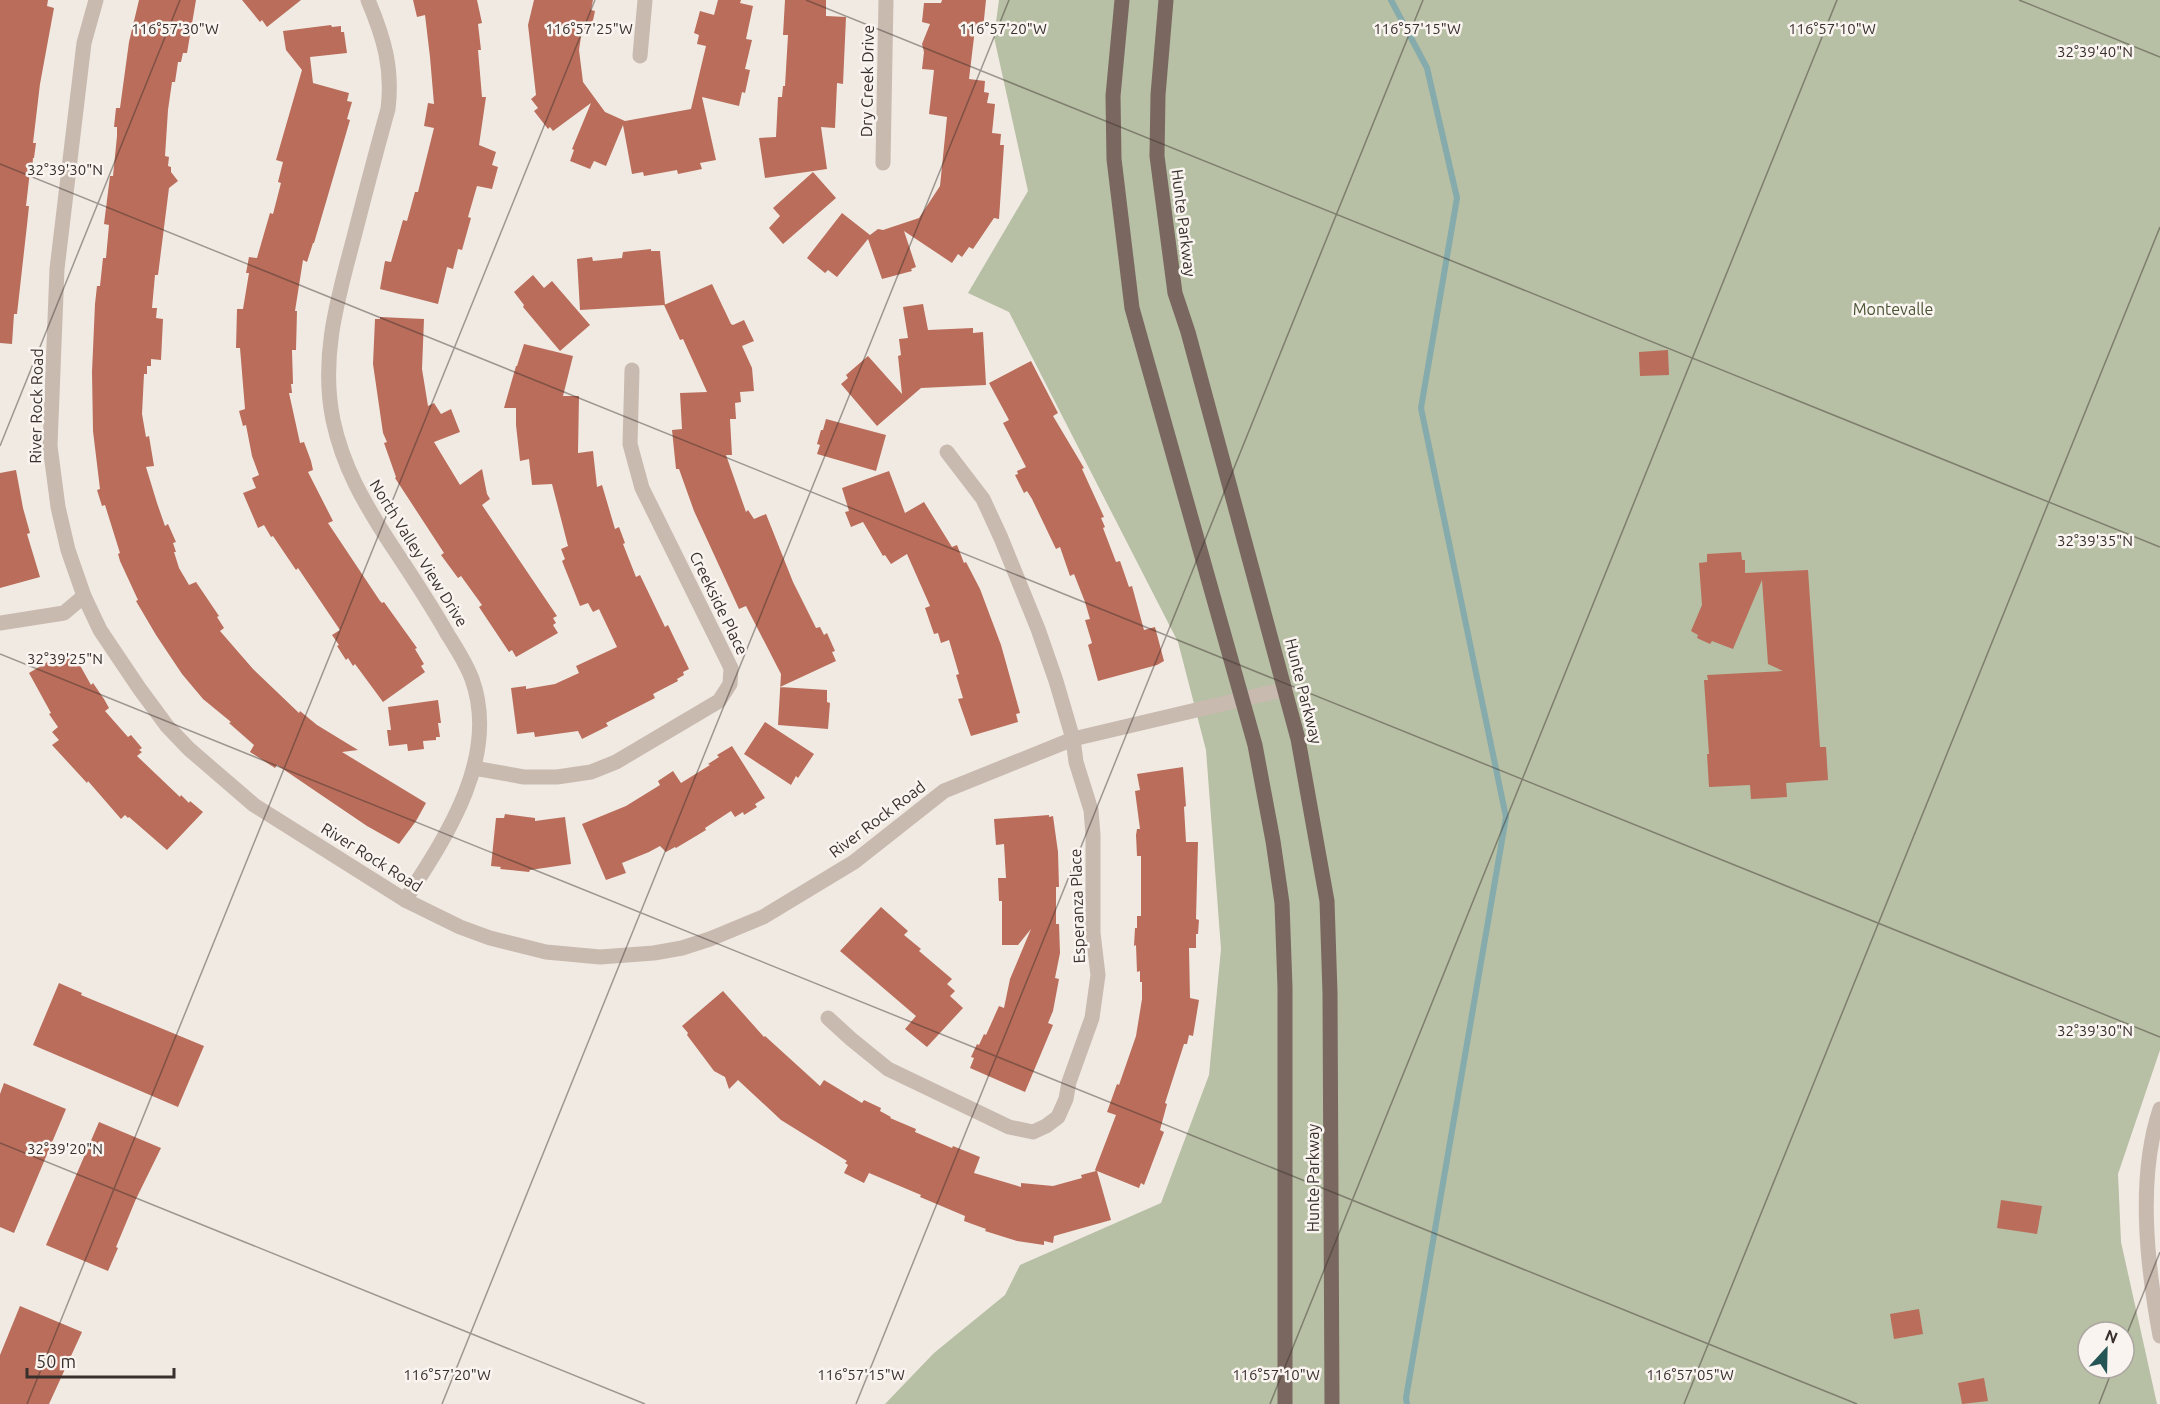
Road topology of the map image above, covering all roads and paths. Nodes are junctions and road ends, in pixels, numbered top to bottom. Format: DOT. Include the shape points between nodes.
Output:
graph roads {
  1 [pos="96,0"];
  2 [pos="368,0"];
  3 [pos="645,0"];
  4 [pos="886,0"];
  5 [pos="1122,0"];
  6 [pos="1166,0"];
  7 [pos="640,56"];
  8 [pos="883,163"];
  9 [pos="632,370"];
  10 [pos="947,452"];
  11 [pos="84,596"];
  12 [pos="0,623"];
  13 [pos="1286,689"];
  14 [pos="1242,699"];
  15 [pos="1073,739"];
  16 [pos="474,768"];
  17 [pos="405,900"];
  18 [pos="828,1018"];
  19 [pos="2160,1109"];
  20 [pos="2157,1307"];
  21 [pos="2160,1336"];
  22 [pos="1285,1404"];
  23 [pos="1332,1404"];
  1 -- 11 [label="street, River Rock Road" via="84,42 57,269 50,446 61,520"];
  2 -- 16 [label="street, North Valley View Drive" via="381,31 391,87 335,308 328,378 333,419 361,499 443,625 471,677 481,730"];
  3 -- 7 [label="street"];
  4 -- 8 [label="street, Dry Creek Drive"];
  5 -- 14 [label="main road, Hunte Parkway" via="1113,96 1114,159 1132,308"];
  6 -- 13 [label="main road, Hunte Parkway" via="1157,156 1175,293"];
  9 -- 16 [label="street, Creekside Place" via="630,444 642,488 731,668 730,684 719,701 616,762 591,772 524,777"];
  10 -- 15 [label="street, Esperanza Place" via="983,499 1001,538 1038,629"];
  11 -- 12 [label="street" via="64,613"];
  11 -- 17 [label="street, River Rock Road" via="100,630 133,680 189,749 254,805"];
  13 -- 14 [label="street, River Rock Road"];
  13 -- 23 [label="main road, Hunte Parkway" via="1327,901"];
  14 -- 15 [label="street, River Rock Road"];
  14 -- 22 [label="main road, Hunte Parkway" via="1255,745 1282,903 1286,1011"];
  15 -- 17 [label="street, River Rock Road" via="944,791 834,874 745,925 682,948 600,957 546,952 490,938"];
  15 -- 18 [label="street, Esperanza Place" via="1090,810 1098,975 1092,1018 1058,1118 1033,1132 1010,1128 888,1069"];
  16 -- 17 [label="street, North Valley View Drive" via="456,812"];
  19 -- 20 [label="street" via="2154,1129 2145,1214"];
  20 -- 21 [label="street"];
}
